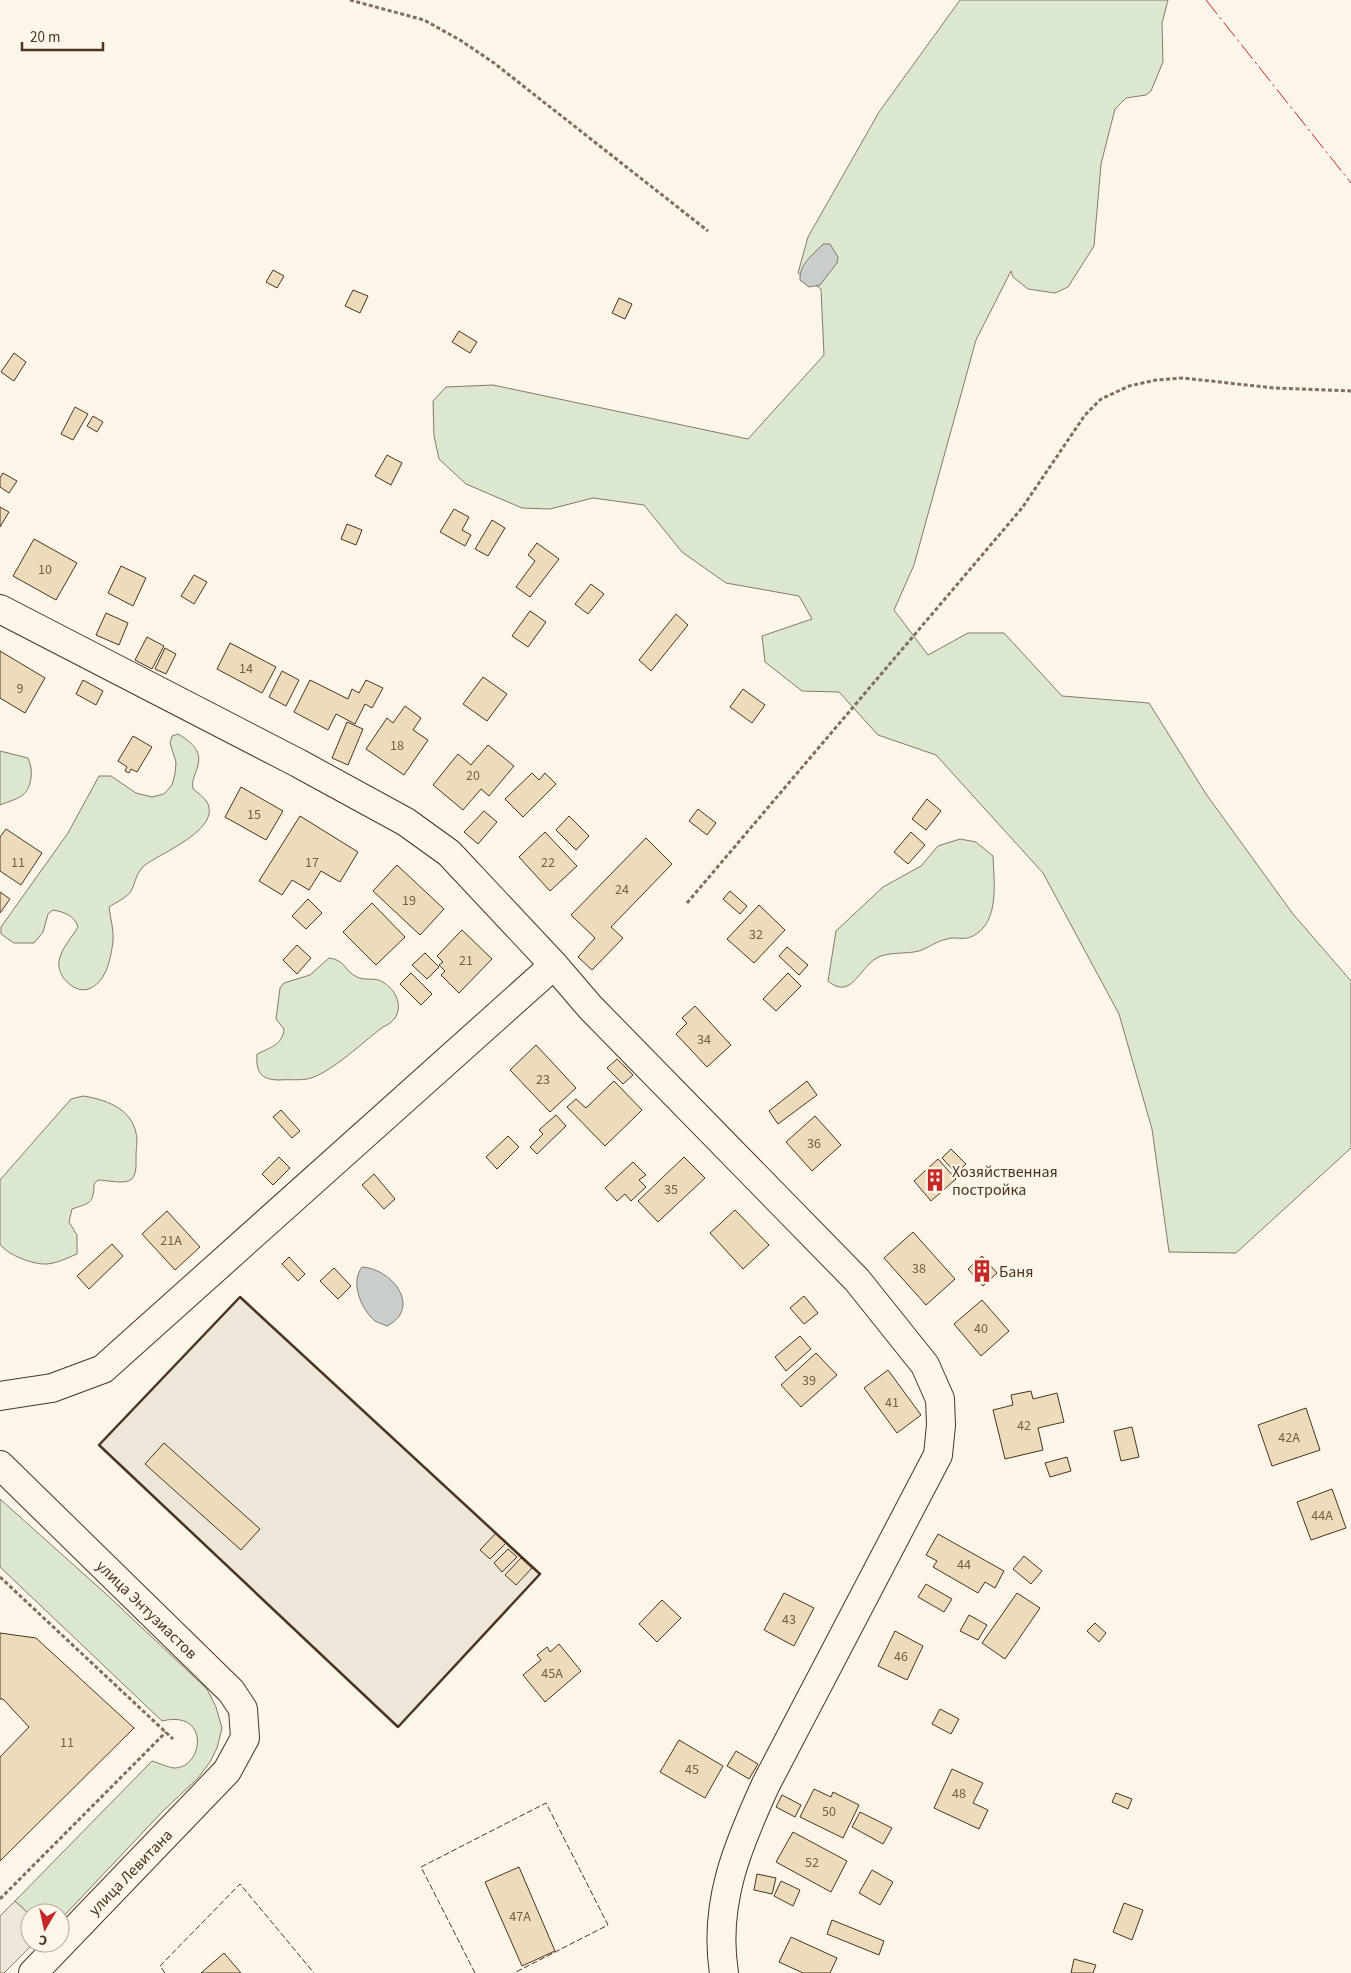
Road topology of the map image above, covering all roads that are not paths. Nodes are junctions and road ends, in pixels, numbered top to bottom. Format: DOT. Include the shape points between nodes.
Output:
graph roads {
  1 [pos="0,609"];
  2 [pos="554,965"];
  3 [pos="0,1396"];
  4 [pos="0,1465"];
  5 [pos="227,1771"];
  6 [pos="33,1973"];
  7 [pos="724,1973"];
  1 -- 2 [label="street" via="406,822 448,853"];
  2 -- 3 [label="street" via="103,1369 52,1388"];
  2 -- 7 [label="street" via="590,1007 857,1280 925,1365 940,1399 942,1425 938,1455 741,1838 730,1872 722,1924"];
  4 -- 5 [label="street, улица Энтузиастов" via="231,1691 243,1709 244,1738"];
  5 -- 6 [label="street, улица Левитана"];
}
